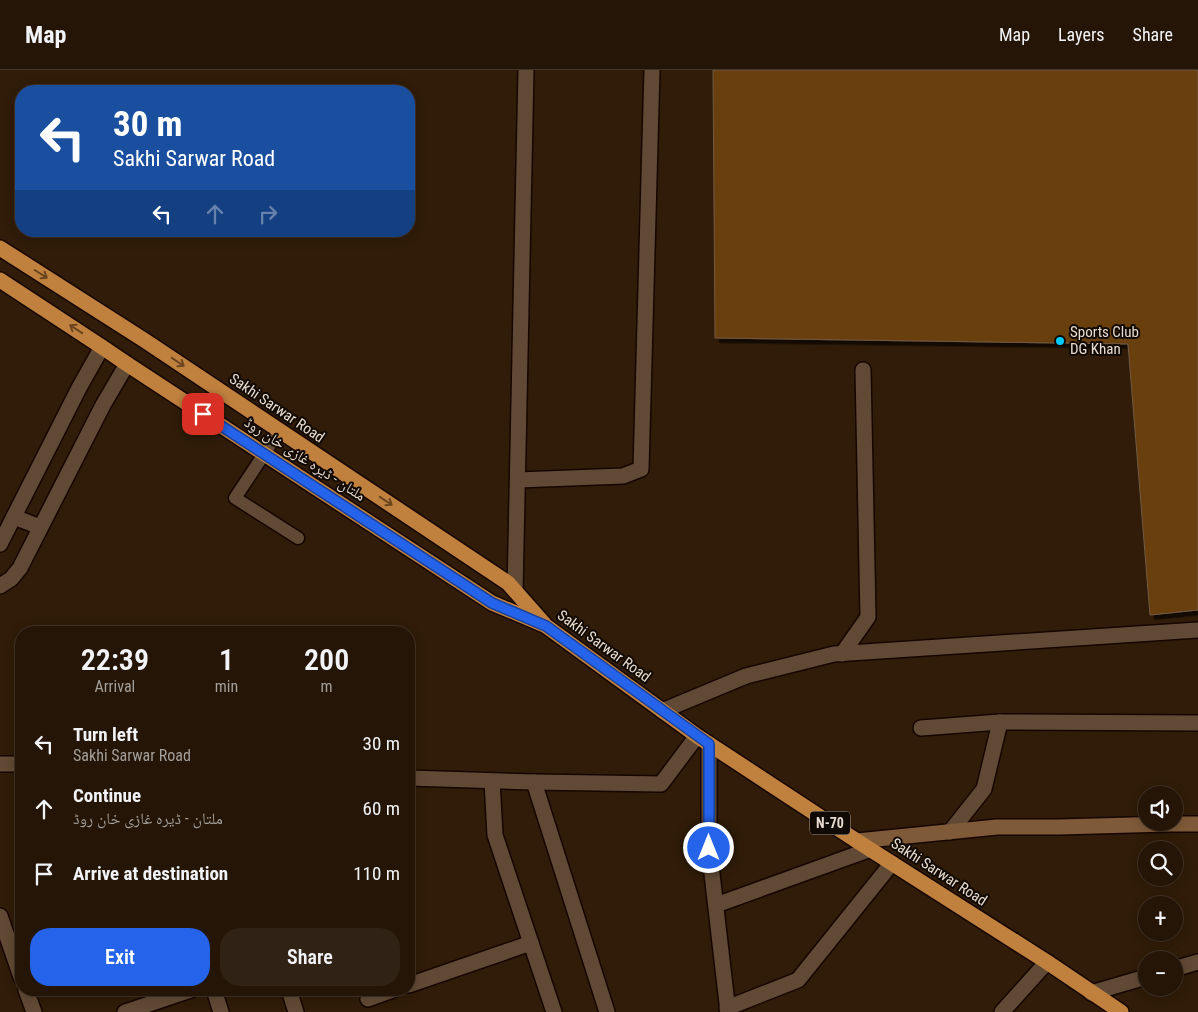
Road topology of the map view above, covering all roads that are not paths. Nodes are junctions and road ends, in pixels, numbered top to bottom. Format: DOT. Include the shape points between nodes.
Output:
graph roads {
  1 [pos="526,70"];
  2 [pos="652,70"];
  3 [pos="0,248"];
  4 [pos="0,280"];
  5 [pos="102,346"];
  6 [pos="127,364"];
  7 [pos="862,370"];
  8 [pos="280,430"];
  9 [pos="264,454"];
  10 [pos="518,480"];
  11 [pos="14,517"];
  12 [pos="40,527"];
  13 [pos="298,538"];
  14 [pos="0,544"];
  15 [pos="0,586"];
  16 [pos="515,591"];
  17 [pos="546,626"];
  18 [pos="1198,630"];
  19 [pos="842,654"];
  20 [pos="662,711"];
  21 [pos="1000,722"];
  22 [pos="1198,723"];
  23 [pos="921,728"];
  24 [pos="703,740"];
  25 [pos="0,764"];
  26 [pos="15,764"];
  27 [pos="415,778"];
  28 [pos="492,781"];
  29 [pos="534,782"];
  30 [pos="1198,824"];
  31 [pos="950,832"];
  32 [pos="857,841"];
  33 [pos="871,849"];
  34 [pos="892,863"];
  35 [pos="716,905"];
  36 [pos="0,916"];
  37 [pos="531,943"];
  38 [pos="15,960"];
  39 [pos="1047,962"];
  40 [pos="1198,962"];
  41 [pos="1183,966"];
  42 [pos="1138,979"];
  43 [pos="415,983"];
  44 [pos="1091,993"];
  45 [pos="28,996"];
  46 [pos="173,996"];
  47 [pos="216,996"];
  48 [pos="291,996"];
  49 [pos="727,1010"];
  50 [pos="34,1012"];
  51 [pos="125,1012"];
  52 [pos="221,1012"];
  53 [pos="296,1012"];
  54 [pos="554,1012"];
  55 [pos="607,1012"];
  56 [pos="1002,1012"];
  57 [pos="1121,1012"];
  1 -- 10 [label="street"];
  2 -- 10 [label="street" via="641,469 623,476"];
  3 -- 8 [label="highway, Sakhi Sarwar Road / N-70, one-way"];
  5 -- 4 [label="highway, ملتان - ڈیرہ غازی خان روڈ / N-70, one-way"];
  5 -- 6 [label="highway, ملتان - ڈیرہ غازی خان روڈ / N-70"];
  5 -- 11 [label="street"];
  6 -- 9 [label="highway, ملتان - ڈیرہ غازی خان روڈ / N-70"];
  6 -- 12 [label="street"];
  7 -- 19 [label="street" via="868,617"];
  8 -- 9 [label="lane"];
  8 -- 16 [label="highway, Sakhi Sarwar Road / N-70, one-way" via="508,583"];
  9 -- 13 [label="lane" via="235,498"];
  9 -- 17 [label="highway, ملتان - ڈیرہ غازی خان روڈ / N-70" via="492,603"];
  10 -- 16 [label="street"];
  11 -- 12 [label="street"];
  11 -- 14 [label="street"];
  12 -- 15 [label="street" via="20,568"];
  16 -- 17 [label="highway, Sakhi Sarwar Road / N-70"];
  17 -- 20 [label="highway, Sakhi Sarwar Road / N-70"];
  18 -- 19 [label="street"];
  19 -- 20 [label="street" via="746,676"];
  20 -- 24 [label="highway, Sakhi Sarwar Road / N-70"];
  21 -- 22 [label="street"];
  21 -- 23 [label="street"];
  21 -- 31 [label="street" via="984,789"];
  24 -- 29 [label="street" via="661,784"];
  24 -- 32 [label="highway, Sakhi Sarwar Road / N-70"];
  24 -- 35 [label="street" via="709,848"];
  25 -- 26 [label="street"];
  27 -- 28 [label="street"];
  28 -- 29 [label="street"];
  28 -- 37 [label="street" via="495,835"];
  29 -- 55 [label="street"];
  30 -- 31 [label="street" via="997,827"];
  31 -- 32 [label="street"];
  32 -- 33 [label="highway, Sakhi Sarwar Road / N-70"];
  33 -- 34 [label="highway, Sakhi Sarwar Road / N-70"];
  33 -- 35 [label="street"];
  34 -- 39 [label="highway, Sakhi Sarwar Road / N-70"];
  34 -- 49 [label="street" via="798,980"];
  35 -- 49 [label="street"];
  36 -- 38 [label="street"];
  37 -- 43 [label="street"];
  37 -- 54 [label="street"];
  39 -- 44 [label="highway, Sakhi Sarwar Road / N-70"];
  39 -- 56 [label="street"];
  40 -- 41 [label="street"];
  42 -- 44 [label="street"];
  44 -- 57 [label="highway, Sakhi Sarwar Road / N-70"];
  45 -- 50 [label="street"];
  46 -- 51 [label="street"];
  47 -- 52 [label="street"];
  48 -- 53 [label="street"];
}
